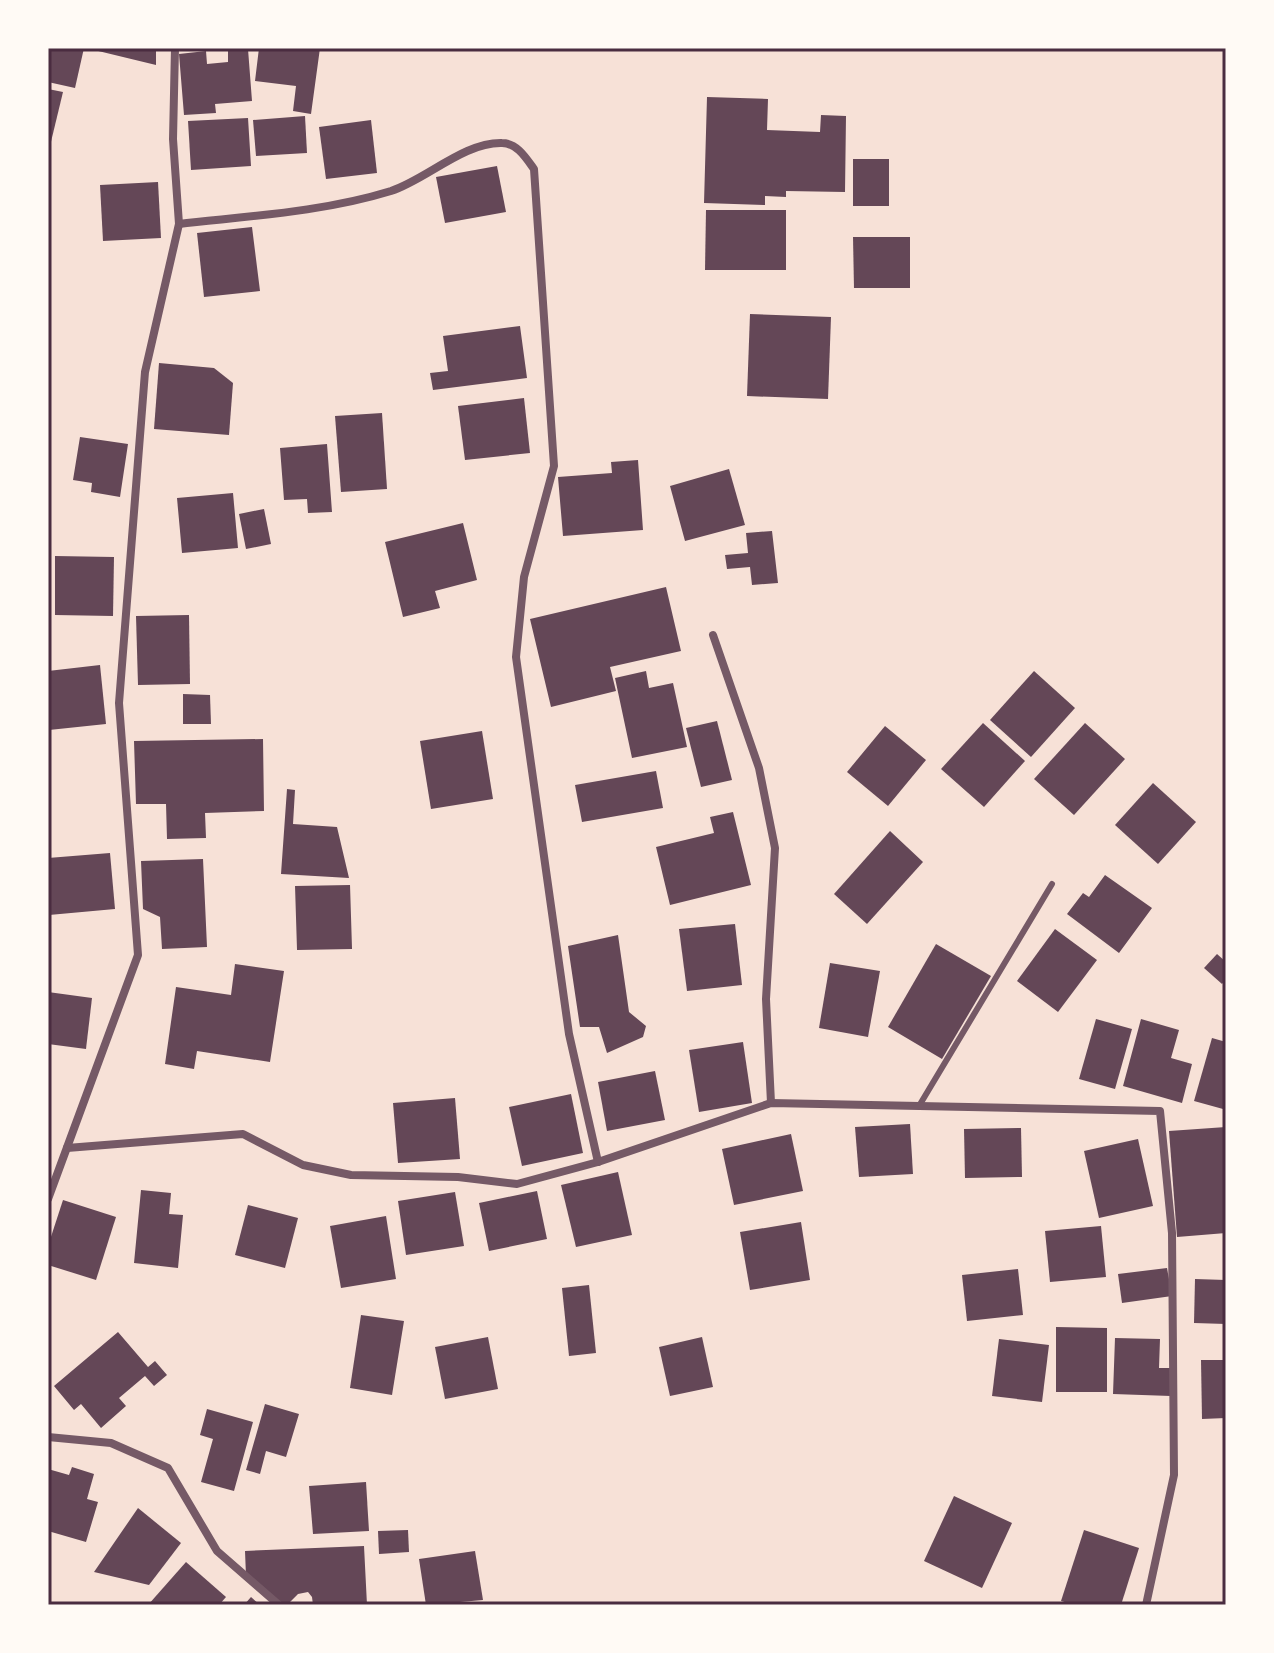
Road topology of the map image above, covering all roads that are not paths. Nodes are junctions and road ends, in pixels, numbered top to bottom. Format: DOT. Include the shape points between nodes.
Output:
graph roads {
  1 [pos="175,48"];
  2 [pos="179,224"];
  3 [pos="713,635"];
  4 [pos="1052,884"];
  5 [pos="771,1103"];
  6 [pos="919,1106"];
  7 [pos="67,1148"];
  8 [pos="598,1162"];
  9 [pos="48,1199"];
  10 [pos="48,1437"];
  11 [pos="279,1605"];
  12 [pos="1146,1605"];
  1 -- 2 [label="street" via="173,139"];
  2 -- 7 [label="street" via="145,372 119,703 138,955"];
  2 -- 8 [label="street" via="357,200 395,190 479,146 506,143 534,169 554,466 524,577 516,657 569,1034"];
  3 -- 5 [label="street" via="759,768 775,848 766,999"];
  4 -- 6 [label="lane"];
  5 -- 6 [label="street"];
  5 -- 8 [label="street"];
  6 -- 12 [label="street" via="1160,1111 1172,1233 1174,1475"];
  7 -- 8 [label="street" via="243,1134 303,1165 351,1175 517,1184"];
  7 -- 9 [label="street"];
  10 -- 11 [label="street" via="111,1443 168,1468 217,1551"];
}
